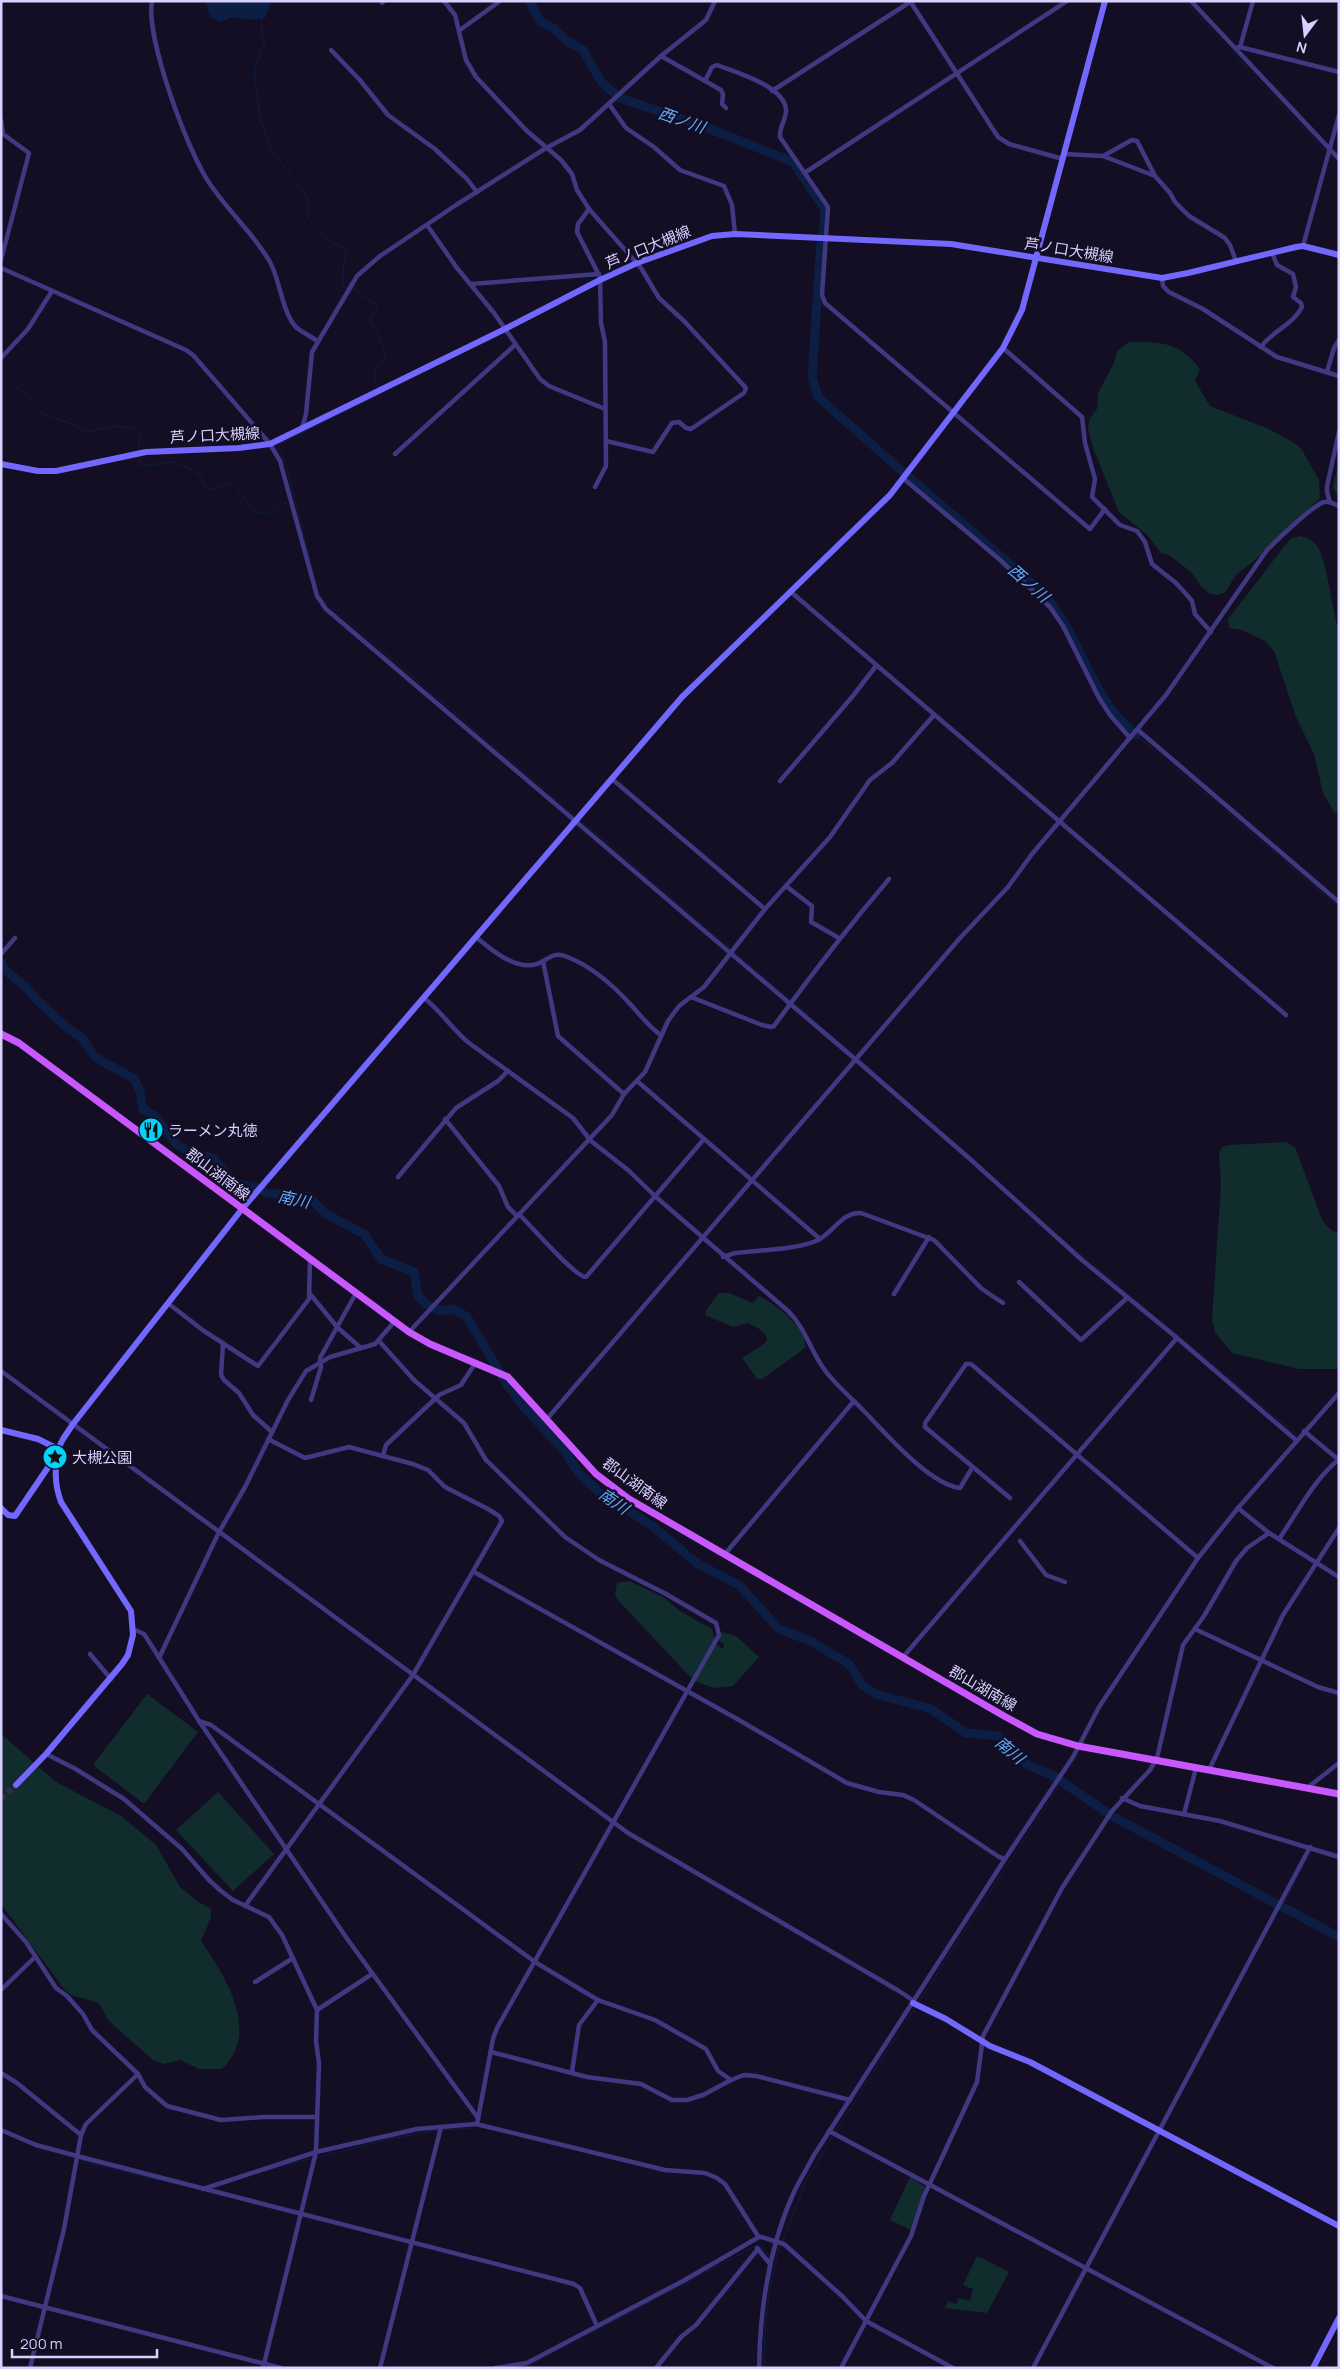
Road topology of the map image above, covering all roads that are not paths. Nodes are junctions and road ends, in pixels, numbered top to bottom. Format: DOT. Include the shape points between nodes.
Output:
graph roads {
  1 [pos="152,1"];
  2 [pos="444,1"];
  3 [pos="500,1"];
  4 [pos="715,1"];
  5 [pos="910,1"];
  6 [pos="1066,1"];
  7 [pos="1191,1"];
  8 [pos="1252,1"];
  9 [pos="1104,2"];
  10 [pos="460,30"];
  11 [pos="1238,48"];
  12 [pos="331,50"];
  13 [pos="661,56"];
  14 [pos="1339,72"];
  15 [pos="956,75"];
  16 [pos="705,81"];
  17 [pos="772,91"];
  18 [pos="609,104"];
  19 [pos="726,108"];
  20 [pos="1339,116"];
  21 [pos="1,120"];
  22 [pos="546,148"];
  23 [pos="1329,149"];
  24 [pos="1064,156"];
  25 [pos="1103,156"];
  26 [pos="1339,159"];
  27 [pos="806,172"];
  28 [pos="1154,176"];
  29 [pos="477,192"];
  30 [pos="589,208"];
  31 [pos="427,225"];
  32 [pos="735,234"];
  33 [pos="826,239"];
  34 [pos="1303,246"];
  35 [pos="1272,253"];
  36 [pos="1339,256"];
  37 [pos="1036,258"];
  38 [pos="1,260"];
  39 [pos="1236,261"];
  40 [pos="637,264"];
  41 [pos="1,268"];
  42 [pos="599,277"];
  43 [pos="1162,278"];
  44 [pos="471,284"];
  45 [pos="52,291"];
  46 [pos="505,329"];
  47 [pos="1339,340"];
  48 [pos="317,341"];
  49 [pos="515,344"];
  50 [pos="1261,347"];
  51 [pos="1004,348"];
  52 [pos="1,358"];
  53 [pos="1327,372"];
  54 [pos="1339,376"];
  55 [pos="605,409"];
  56 [pos="954,412"];
  57 [pos="302,429"];
  58 [pos="1339,432"];
  59 [pos="606,441"];
  60 [pos="270,444"];
  61 [pos="395,454"];
  62 [pos="1,464"];
  63 [pos="904,479"];
  64 [pos="595,487"];
  65 [pos="1330,502"];
  66 [pos="1339,506"];
  67 [pos="1105,509"];
  68 [pos="790,592"];
  69 [pos="1211,632"];
  70 [pos="876,666"];
  71 [pos="934,715"];
  72 [pos="1134,734"];
  73 [pos="612,780"];
  74 [pos="780,781"];
  75 [pos="575,821"];
  76 [pos="1059,822"];
  77 [pos="889,879"];
  78 [pos="786,886"];
  79 [pos="1339,902"];
  80 [pos="765,909"];
  81 [pos="476,937"];
  82 [pos="15,938"];
  83 [pos="840,938"];
  84 [pos="730,953"];
  85 [pos="1,954"];
  86 [pos="543,961"];
  87 [pos="691,997"];
  88 [pos="424,998"];
  89 [pos="790,1004"];
  90 [pos="1286,1014"];
  91 [pos="1,1034"];
  92 [pos="662,1035"];
  93 [pos="855,1060"];
  94 [pos="508,1071"];
  95 [pos="637,1080"];
  96 [pos="624,1094"];
  97 [pos="445,1119"];
  98 [pos="589,1138"];
  99 [pos="704,1139"];
  100 [pos="398,1177"];
  101 [pos="752,1180"];
  102 [pos="656,1197"];
  103 [pos="242,1209"];
  104 [pos="518,1215"];
  105 [pos="929,1237"];
  106 [pos="701,1238"];
  107 [pos="820,1239"];
  108 [pos="723,1257"];
  109 [pos="310,1260"];
  110 [pos="1019,1282"];
  111 [pos="356,1293"];
  112 [pos="310,1294"];
  113 [pos="894,1294"];
  114 [pos="1126,1298"];
  115 [pos="1003,1303"];
  116 [pos="169,1304"];
  117 [pos="395,1321"];
  118 [pos="337,1326"];
  119 [pos="409,1332"];
  120 [pos="1177,1338"];
  121 [pos="379,1341"];
  122 [pos="223,1343"];
  123 [pos="361,1348"];
  124 [pos="320,1362"];
  125 [pos="476,1362"];
  126 [pos="1,1371"];
  127 [pos="1339,1393"];
  128 [pos="436,1398"];
  129 [pos="311,1400"];
  130 [pos="854,1401"];
  131 [pos="546,1420"];
  132 [pos="74,1424"];
  133 [pos="1,1430"];
  134 [pos="1304,1431"];
  135 [pos="272,1432"];
  136 [pos="268,1439"];
  137 [pos="1296,1440"];
  138 [pos="58,1449"];
  139 [pos="1077,1453"];
  140 [pos="383,1456"];
  141 [pos="1339,1460"];
  142 [pos="972,1468"];
  143 [pos="1010,1498"];
  144 [pos="1,1508"];
  145 [pos="1238,1508"];
  146 [pos="1339,1528"];
  147 [pos="219,1532"];
  148 [pos="1269,1533"];
  149 [pos="1278,1539"];
  150 [pos="1020,1541"];
  151 [pos="724,1555"];
  152 [pos="1198,1558"];
  153 [pos="1316,1563"];
  154 [pos="474,1572"];
  155 [pos="1339,1577"];
  156 [pos="1065,1582"];
  157 [pos="133,1629"];
  158 [pos="1195,1629"];
  159 [pos="90,1654"];
  160 [pos="903,1657"];
  161 [pos="159,1658"];
  162 [pos="1261,1660"];
  163 [pos="413,1675"];
  164 [pos="111,1679"];
  165 [pos="688,1692"];
  166 [pos="1339,1693"];
  167 [pos="199,1721"];
  168 [pos="1078,1746"];
  169 [pos="46,1754"];
  170 [pos="1155,1760"];
  171 [pos="1339,1763"];
  172 [pos="1196,1768"];
  173 [pos="1209,1770"];
  174 [pos="16,1785"];
  175 [pos="1307,1788"];
  176 [pos="1339,1794"];
  177 [pos="1122,1798"];
  178 [pos="320,1804"];
  179 [pos="1184,1814"];
  180 [pos="614,1823"];
  181 [pos="1310,1847"];
  182 [pos="287,1851"];
  183 [pos="1339,1857"];
  184 [pos="1005,1858"];
  185 [pos="245,1906"];
  186 [pos="1,1914"];
  187 [pos="35,1957"];
  188 [pos="293,1958"];
  189 [pos="535,1962"];
  190 [pos="372,1974"];
  191 [pos="255,1982"];
  192 [pos="1,1990"];
  193 [pos="598,2000"];
  194 [pos="913,2002"];
  195 [pos="317,2010"];
  196 [pos="982,2041"];
  197 [pos="491,2052"];
  198 [pos="572,2072"];
  199 [pos="1,2073"];
  200 [pos="138,2074"];
  201 [pos="731,2080"];
  202 [pos="850,2100"];
  203 [pos="316,2117"];
  204 [pos="477,2121"];
  205 [pos="442,2127"];
  206 [pos="1,2130"];
  207 [pos="1160,2131"];
  208 [pos="832,2133"];
  209 [pos="82,2135"];
  210 [pos="316,2152"];
  211 [pos="77,2156"];
  212 [pos="929,2185"];
  213 [pos="203,2188"];
  214 [pos="302,2213"];
  215 [pos="1339,2226"];
  216 [pos="759,2237"];
  217 [pos="412,2242"];
  218 [pos="780,2242"];
  219 [pos="753,2243"];
  220 [pos="758,2249"];
  221 [pos="770,2264"];
  222 [pos="1086,2269"];
  223 [pos="1,2296"];
  224 [pos="46,2306"];
  225 [pos="1339,2318"];
  226 [pos="866,2321"];
  227 [pos="597,2326"];
  228 [pos="263,2365"];
  229 [pos="528,2365"];
  230 [pos="30,2368"];
  231 [pos="281,2368"];
  232 [pos="380,2368"];
  233 [pos="495,2368"];
  234 [pos="656,2368"];
  235 [pos="758,2368"];
  236 [pos="841,2368"];
  237 [pos="954,2368"];
  238 [pos="1033,2368"];
  239 [pos="1273,2368"];
  240 [pos="1313,2368"];
  1 -- 48 [label="street" via="150,18 162,66 178,116 202,170 223,203 270,262 295,327"];
  2 -- 10 [label="street" via="453,11"];
  3 -- 10 [label="street"];
  4 -- 13 [label="street" via="706,20"];
  5 -- 15 [label="street"];
  5 -- 17 [label="street"];
  6 -- 15 [label="street"];
  7 -- 11 [label="street"];
  8 -- 11 [label="street"];
  9 -- 24 [label="street"];
  10 -- 22 [label="street" via="466,60 476,77"];
  11 -- 14 [label="street"];
  11 -- 23 [label="street"];
  12 -- 29 [label="street" via="388,115 435,150"];
  13 -- 16 [label="street"];
  13 -- 18 [label="street"];
  15 -- 24 [label="street" via="1003,141"];
  15 -- 27 [label="street"];
  16 -- 17 [label="street" via="715,64 752,78"];
  16 -- 19 [label="street" via="721,90 722,104"];
  17 -- 27 [label="street" via="785,106 780,137"];
  18 -- 22 [label="street" via="580,130"];
  18 -- 32 [label="street" via="626,128 680,170 724,186 732,205"];
  20 -- 23 [label="street"];
  21 -- 38 [label="street" via="3,134 29,153"];
  22 -- 29 [label="street"];
  22 -- 30 [label="street" via="572,174 577,190"];
  23 -- 26 [label="street"];
  23 -- 34 [label="street"];
  24 -- 25 [label="street"];
  24 -- 37 [label="street"];
  25 -- 28 [label="street"];
  25 -- 28 [label="street" via="1137,140"];
  27 -- 33 [label="street" via="828,207"];
  28 -- 39 [label="street" via="1184,212 1225,238"];
  29 -- 31 [label="street"];
  30 -- 40 [label="street"];
  30 -- 42 [label="street" via="578,224 577,232"];
  31 -- 44 [label="street"];
  31 -- 48 [label="street" via="380,256 357,276"];
  32 -- 33 [label="street, 芦ノ口大槻線"];
  32 -- 40 [label="street, 芦ノ口大槻線" via="705,238"];
  33 -- 37 [label="street, 芦ノ口大槻線" via="950,244"];
  33 -- 56 [label="street" via="824,301"];
  34 -- 35 [label="street, 芦ノ口大槻線"];
  34 -- 36 [label="street, 芦ノ口大槻線"];
  35 -- 39 [label="street, 芦ノ口大槻線"];
  35 -- 50 [label="street" via="1277,265 1293,274 1296,287 1292,297 1302,307 1290,324 1272,334"];
  37 -- 43 [label="street, 芦ノ口大槻線"];
  37 -- 51 [label="street" via="1022,310"];
  39 -- 43 [label="street, 芦ノ口大槻線"];
  40 -- 42 [label="street, 芦ノ口大槻線"];
  40 -- 59 [label="street" via="659,298 746,389 690,429 679,422 672,423 653,452"];
  41 -- 45 [label="street"];
  42 -- 44 [label="street"];
  42 -- 46 [label="street, 芦ノ口大槻線"];
  42 -- 55 [label="street" via="605,350"];
  43 -- 50 [label="street" via="1163,286 1169,292 1197,305"];
  44 -- 46 [label="street"];
  45 -- 52 [label="street" via="28,330"];
  45 -- 60 [label="street" via="186,350"];
  46 -- 49 [label="street"];
  46 -- 57 [label="street, 芦ノ口大槻線"];
  47 -- 53 [label="street"];
  48 -- 57 [label="street" via="309,362"];
  49 -- 55 [label="street" via="544,383"];
  49 -- 61 [label="street"];
  50 -- 53 [label="street" via="1277,357"];
  51 -- 56 [label="street"];
  51 -- 67 [label="street" via="1082,418 1095,479 1092,497"];
  53 -- 54 [label="street"];
  55 -- 59 [label="street"];
  56 -- 63 [label="street"];
  56 -- 67 [label="street" via="1090,529"];
  57 -- 60 [label="street, 芦ノ口大槻線"];
  58 -- 65 [label="street" via="1327,492"];
  59 -- 64 [label="street" via="606,466"];
  60 -- 62 [label="street, 芦ノ口大槻線" via="146,452 56,471"];
  60 -- 75 [label="street" via="282,466 309,570 322,603"];
  63 -- 68 [label="street"];
  63 -- 72 [label="street" via="1050,607 1102,703"];
  65 -- 66 [label="street"];
  65 -- 69 [label="street" via="1320,504 1274,542"];
  67 -- 69 [label="street" via="1120,525 1137,530 1152,564 1188,596 1195,614"];
  68 -- 70 [label="street"];
  68 -- 73 [label="street" via="682,697"];
  69 -- 72 [label="street"];
  70 -- 71 [label="street"];
  70 -- 74 [label="street"];
  71 -- 76 [label="street"];
  71 -- 78 [label="street" via="892,763 870,780 830,837"];
  72 -- 76 [label="street"];
  72 -- 79 [label="street"];
  73 -- 75 [label="street"];
  73 -- 80 [label="street"];
  75 -- 81 [label="street"];
  75 -- 84 [label="street"];
  76 -- 90 [label="street"];
  76 -- 93 [label="street" via="1008,887"];
  77 -- 83 [label="street"];
  78 -- 80 [label="street"];
  78 -- 83 [label="street" via="812,906 811,922"];
  80 -- 84 [label="street"];
  81 -- 86 [label="street" via="498,955 516,962 531,965"];
  81 -- 88 [label="street"];
  82 -- 85 [label="street"];
  83 -- 89 [label="street"];
  84 -- 87 [label="street" via="704,987"];
  84 -- 89 [label="street"];
  86 -- 92 [label="street" via="553,955 564,955 595,973"];
  86 -- 96 [label="street" via="557,1034"];
  87 -- 89 [label="street" via="771,1028"];
  87 -- 92 [label="street" via="679,1006"];
  88 -- 94 [label="street" via="441,1012 456,1033"];
  88 -- 103 [label="street"];
  89 -- 93 [label="street"];
  91 -- 103 [label="main road, 郡山湖南線"];
  92 -- 95 [label="street" via="646,1069"];
  93 -- 101 [label="street"];
  93 -- 114 [label="street"];
  94 -- 97 [label="street"];
  94 -- 98 [label="street" via="573,1118"];
  95 -- 96 [label="street"];
  95 -- 99 [label="street"];
  96 -- 98 [label="street" via="612,1115"];
  97 -- 100 [label="street"];
  97 -- 104 [label="street" via="498,1186 508,1207"];
  98 -- 102 [label="street"];
  98 -- 104 [label="street"];
  99 -- 101 [label="street"];
  99 -- 102 [label="street"];
  101 -- 106 [label="street"];
  101 -- 107 [label="street"];
  102 -- 104 [label="street" via="585,1278 565,1263"];
  102 -- 106 [label="street"];
  103 -- 109 [label="main road, 郡山湖南線"];
  103 -- 116 [label="street"];
  104 -- 119 [label="street"];
  105 -- 107 [label="street" via="857,1213 844,1219"];
  105 -- 113 [label="street"];
  105 -- 115 [label="street" via="982,1289"];
  106 -- 108 [label="street"];
  106 -- 131 [label="street"];
  107 -- 108 [label="street"];
  108 -- 130 [label="street" via="799,1321 824,1370"];
  109 -- 111 [label="main road, 郡山湖南線"];
  109 -- 112 [label="street"];
  110 -- 114 [label="street" via="1082,1340"];
  111 -- 117 [label="main road, 郡山湖南線"];
  111 -- 118 [label="street"];
  112 -- 118 [label="street"];
  112 -- 122 [label="street" via="258,1366"];
  114 -- 120 [label="street"];
  116 -- 122 [label="street"];
  116 -- 132 [label="street"];
  117 -- 119 [label="main road, 郡山湖南線"];
  117 -- 121 [label="street"];
  118 -- 123 [label="street"];
  118 -- 124 [label="street"];
  119 -- 125 [label="main road, 郡山湖南線"];
  120 -- 137 [label="street"];
  120 -- 139 [label="street"];
  121 -- 123 [label="street"];
  121 -- 128 [label="street" via="414,1380"];
  122 -- 135 [label="street" via="221,1375 239,1393 253,1415"];
  123 -- 124 [label="street"];
  124 -- 129 [label="street"];
  124 -- 135 [label="street" via="309,1368 300,1379"];
  125 -- 128 [label="street" via="461,1385"];
  125 -- 131 [label="main road, 郡山湖南線" via="508,1377"];
  126 -- 132 [label="street"];
  127 -- 134 [label="street"];
  128 -- 140 [label="street" via="386,1445"];
  128 -- 165 [label="street" via="464,1422 486,1460 565,1537 599,1560 716,1623 719,1635"];
  130 -- 142 [label="street" via="888,1438 945,1483 960,1488"];
  130 -- 151 [label="street"];
  131 -- 151 [label="main road, 郡山湖南線" via="614,1489"];
  132 -- 138 [label="street"];
  132 -- 147 [label="street"];
  133 -- 138 [label="street"];
  134 -- 137 [label="street"];
  134 -- 141 [label="street"];
  135 -- 136 [label="street"];
  136 -- 140 [label="street" via="305,1458 344,1447"];
  136 -- 147 [label="street"];
  137 -- 145 [label="street"];
  138 -- 144 [label="street" via="52,1463 15,1516 8,1515"];
  138 -- 157 [label="street" via="54,1472 61,1502 131,1611"];
  139 -- 142 [label="street" via="971,1364 966,1364 925,1424 928,1431"];
  139 -- 152 [label="street"];
  139 -- 160 [label="street"];
  140 -- 154 [label="street" via="424,1468 445,1487 499,1516 502,1521"];
  141 -- 149 [label="street" via="1324,1472"];
  142 -- 143 [label="street"];
  145 -- 148 [label="street"];
  145 -- 152 [label="street"];
  146 -- 153 [label="street"];
  147 -- 161 [label="street"];
  147 -- 163 [label="street"];
  148 -- 149 [label="street"];
  148 -- 158 [label="street" via="1247,1548 1236,1561"];
  149 -- 153 [label="street"];
  150 -- 156 [label="street" via="1046,1575"];
  151 -- 160 [label="main road, 郡山湖南線"];
  152 -- 168 [label="street" via="1099,1707"];
  153 -- 155 [label="street"];
  153 -- 162 [label="street" via="1292,1598"];
  154 -- 163 [label="street"];
  154 -- 165 [label="street"];
  157 -- 161 [label="street" via="145,1636"];
  157 -- 164 [label="street" via="128,1655"];
  158 -- 162 [label="street"];
  158 -- 170 [label="street" via="1183,1645"];
  159 -- 164 [label="street"];
  160 -- 168 [label="main road, 郡山湖南線" via="1037,1734"];
  161 -- 167 [label="street"];
  162 -- 166 [label="street" via="1318,1687"];
  162 -- 173 [label="street"];
  163 -- 178 [label="street"];
  163 -- 180 [label="street"];
  164 -- 169 [label="street"];
  165 -- 180 [label="street"];
  165 -- 184 [label="street" via="846,1782 908,1797"];
  167 -- 178 [label="street" via="212,1724"];
  167 -- 182 [label="street"];
  168 -- 170 [label="main road, 郡山湖南線"];
  168 -- 184 [label="street"];
  169 -- 174 [label="street"];
  169 -- 185 [label="street" via="124,1799 182,1849 209,1880"];
  170 -- 172 [label="main road, 郡山湖南線"];
  170 -- 177 [label="street" via="1150,1770"];
  171 -- 175 [label="street"];
  172 -- 173 [label="main road, 郡山湖南線"];
  172 -- 179 [label="street"];
  173 -- 175 [label="main road, 郡山湖南線"];
  175 -- 176 [label="main road, 郡山湖南線"];
  177 -- 179 [label="street" via="1140,1806"];
  177 -- 196 [label="street" via="1062,1888"];
  178 -- 182 [label="street"];
  178 -- 189 [label="street"];
  179 -- 181 [label="street"];
  180 -- 189 [label="street"];
  180 -- 194 [label="street" via="899,1990"];
  181 -- 183 [label="street"];
  181 -- 207 [label="street"];
  182 -- 185 [label="street"];
  182 -- 190 [label="street"];
  184 -- 194 [label="street"];
  185 -- 188 [label="street" via="272,1920"];
  186 -- 187 [label="street"];
  187 -- 192 [label="street"];
  187 -- 200 [label="street" via="56,1988 67,1996 92,2030"];
  188 -- 191 [label="street"];
  188 -- 195 [label="street"];
  189 -- 193 [label="street"];
  189 -- 197 [label="street" via="497,2028"];
  190 -- 195 [label="street"];
  190 -- 204 [label="street"];
  193 -- 198 [label="street" via="579,2025"];
  193 -- 201 [label="street" via="655,2020 706,2049 718,2071"];
  194 -- 196 [label="street"];
  194 -- 202 [label="street"];
  195 -- 203 [label="street"];
  196 -- 207 [label="street" via="1030,2062"];
  196 -- 212 [label="street" via="976,2082"];
  197 -- 198 [label="street"];
  197 -- 204 [label="street"];
  198 -- 201 [label="street" via="641,2084 672,2100 703,2096"];
  199 -- 209 [label="street"];
  200 -- 203 [label="street" via="144,2088 167,2106 216,2120"];
  200 -- 209 [label="street" via="86,2124"];
  201 -- 202 [label="street" via="744,2074 756,2076"];
  202 -- 208 [label="street"];
  203 -- 210 [label="street"];
  204 -- 205 [label="street"];
  204 -- 216 [label="street" via="665,2170 712,2175 724,2184"];
  205 -- 210 [label="street" via="417,2129"];
  205 -- 217 [label="street"];
  206 -- 211 [label="street" via="36,2145"];
  207 -- 215 [label="street"];
  207 -- 222 [label="street"];
  208 -- 212 [label="street"];
  208 -- 218 [label="street" via="795,2190"];
  209 -- 211 [label="street"];
  210 -- 213 [label="street"];
  210 -- 214 [label="street"];
  211 -- 213 [label="street"];
  211 -- 224 [label="street"];
  212 -- 222 [label="street"];
  212 -- 226 [label="street" via="911,2236"];
  213 -- 214 [label="street"];
  214 -- 217 [label="street"];
  214 -- 228 [label="street"];
  216 -- 218 [label="street"];
  216 -- 219 [label="street"];
  217 -- 227 [label="street" via="574,2284 580,2288"];
  217 -- 232 [label="street"];
  218 -- 221 [label="street"];
  218 -- 226 [label="street"];
  219 -- 220 [label="street"];
  219 -- 227 [label="street"];
  220 -- 221 [label="street"];
  220 -- 234 [label="street"];
  221 -- 235 [label="street"];
  222 -- 238 [label="street"];
  222 -- 239 [label="street"];
  223 -- 224 [label="street"];
  224 -- 228 [label="street"];
  224 -- 230 [label="street"];
  225 -- 240 [label="street"];
  226 -- 236 [label="street"];
  226 -- 237 [label="street"];
  227 -- 229 [label="street"];
  228 -- 231 [label="street"];
  229 -- 233 [label="street"];
}
